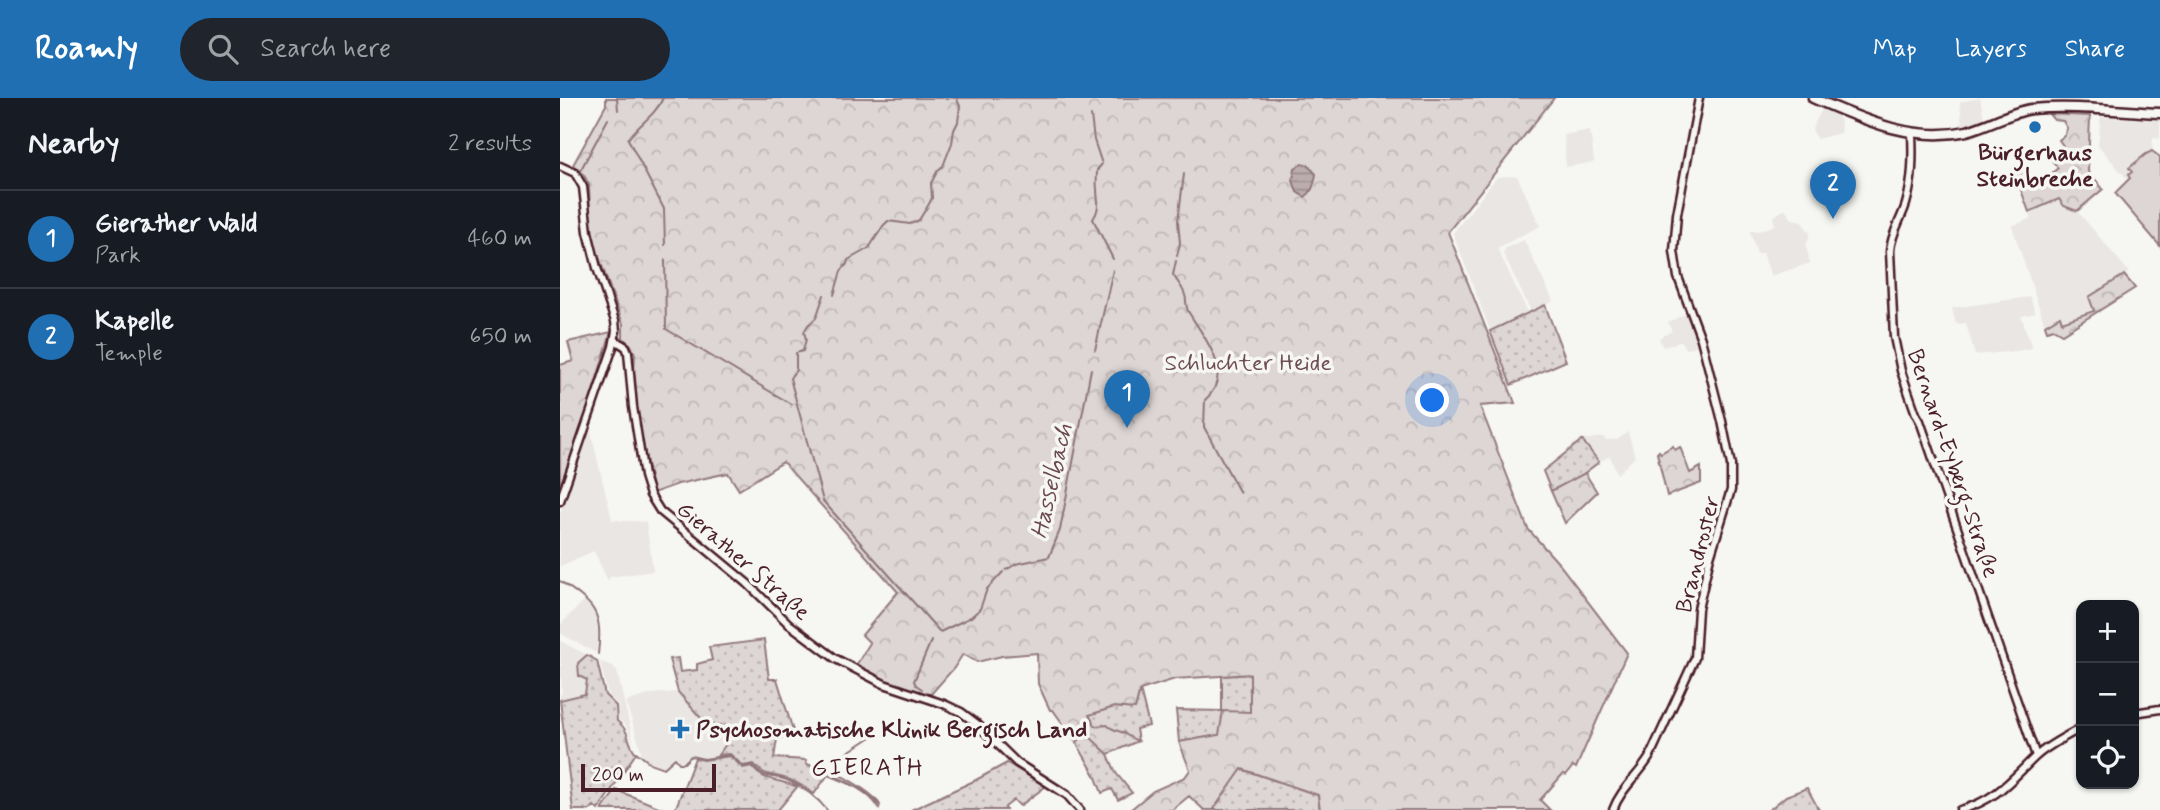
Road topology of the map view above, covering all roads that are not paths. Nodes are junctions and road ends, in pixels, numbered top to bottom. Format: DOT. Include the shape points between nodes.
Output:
graph roads {
  1 [pos="1699,98"];
  2 [pos="1814,98"];
  3 [pos="2160,113"];
  4 [pos="1912,133"];
  5 [pos="560,166"];
  6 [pos="615,340"];
  7 [pos="560,501"];
  8 [pos="2160,709"];
  9 [pos="2139,712"];
  10 [pos="2076,730"];
  11 [pos="2036,756"];
  12 [pos="1080,810"];
  13 [pos="1614,810"];
  14 [pos="1960,810"];
  1 -- 13 [label="street, Brandroster" via="1674,251 1712,381 1732,478 1698,609 1695,658 1649,758"];
  2 -- 4 [label="main road"];
  3 -- 4 [label="main road" via="2036,109 1964,131"];
  4 -- 11 [label="street, Bernard-Eyberg-Straße" via="1912,180 1890,251 1896,351"];
  5 -- 6 [label="street, Gierather Straße" via="575,173 583,187 588,232 615,321"];
  6 -- 7 [label="street"];
  6 -- 12 [label="street, Gierather Straße" via="628,352 644,476 660,511 815,644 884,684 961,712 1017,763 1067,794"];
  8 -- 9 [label="street"];
  10 -- 11 [label="street"];
  11 -- 14 [label="street" via="2004,789"];
}
